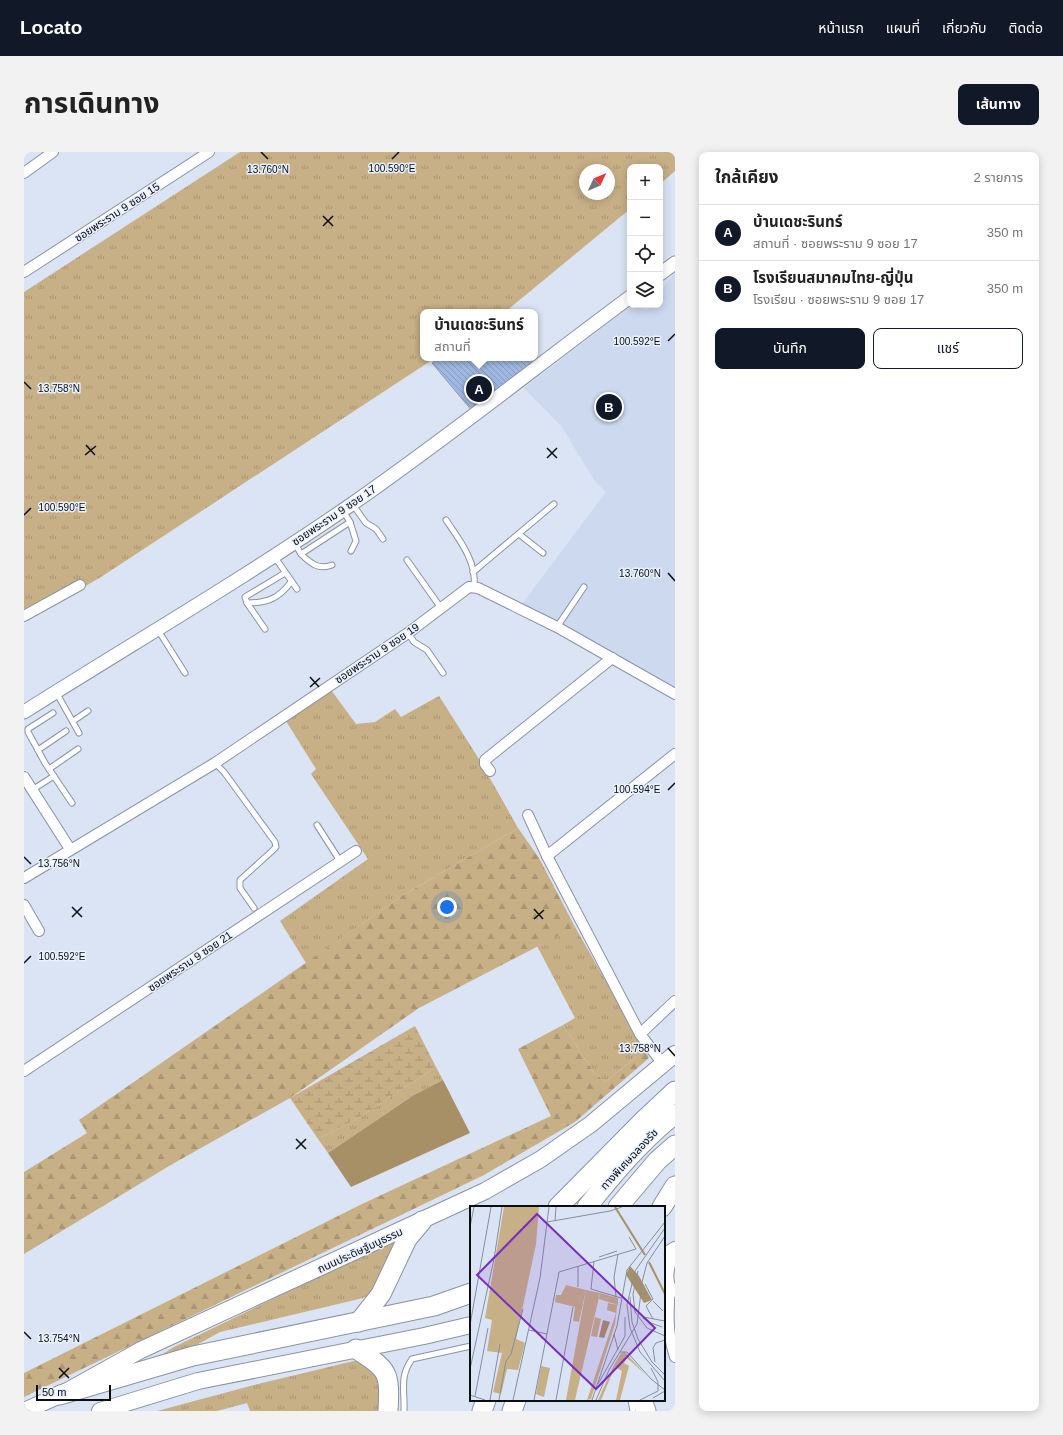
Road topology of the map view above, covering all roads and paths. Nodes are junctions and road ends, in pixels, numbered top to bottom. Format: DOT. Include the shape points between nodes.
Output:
graph roads {
  1 [pos="53,152"];
  2 [pos="209,152"];
  3 [pos="24,172"];
  4 [pos="675,263"];
  5 [pos="24,272"];
  6 [pos="663,272"];
  7 [pos="627,299"];
  8 [pos="554,504"];
  9 [pos="347,507"];
  10 [pos="446,520"];
  11 [pos="350,522"];
  12 [pos="519,534"];
  13 [pos="383,539"];
  14 [pos="294,542"];
  15 [pos="351,551"];
  16 [pos="543,553"];
  17 [pos="301,554"];
  18 [pos="274,555"];
  19 [pos="407,560"];
  20 [pos="332,565"];
  21 [pos="473,572"];
  22 [pos="285,573"];
  23 [pos="292,582"];
  24 [pos="80,585"];
  25 [pos="474,586"];
  26 [pos="584,587"];
  27 [pos="297,589"];
  28 [pos="248,603"];
  29 [pos="441,608"];
  30 [pos="24,616"];
  31 [pos="557,627"];
  32 [pos="158,629"];
  33 [pos="265,629"];
  34 [pos="408,633"];
  35 [pos="612,658"];
  36 [pos="185,673"];
  37 [pos="443,673"];
  38 [pos="56,692"];
  39 [pos="675,694"];
  40 [pos="88,711"];
  41 [pos="24,712"];
  42 [pos="53,713"];
  43 [pos="72,721"];
  44 [pos="66,731"];
  45 [pos="79,733"];
  46 [pos="78,749"];
  47 [pos="38,750"];
  48 [pos="675,754"];
  49 [pos="215,763"];
  50 [pos="49,769"];
  51 [pos="490,771"];
  52 [pos="54,776"];
  53 [pos="24,777"];
  54 [pos="32,790"];
  55 [pos="72,803"];
  56 [pos="528,815"];
  57 [pos="317,825"];
  58 [pos="70,849"];
  59 [pos="356,851"];
  60 [pos="548,856"];
  61 [pos="340,862"];
  62 [pos="24,878"];
  63 [pos="24,905"];
  64 [pos="254,908"];
  65 [pos="38,931"];
  66 [pos="675,1001"];
  67 [pos="640,1034"];
  68 [pos="669,1059"];
  69 [pos="24,1071"];
  70 [pos="675,1091"];
  71 [pos="675,1114"];
  72 [pos="675,1145"];
  73 [pos="675,1186"];
  74 [pos="559,1206"];
  75 [pos="588,1206"];
  76 [pos="619,1206"];
  77 [pos="663,1206"];
  78 [pos="422,1222"];
  79 [pos="671,1252"];
  80 [pos="672,1291"];
  81 [pos="470,1293"];
  82 [pos="359,1322"];
  83 [pos="470,1325"];
  84 [pos="470,1346"];
  85 [pos="356,1349"];
  86 [pos="675,1357"];
  87 [pos="60,1395"];
  88 [pos="486,1401"];
  89 [pos="516,1401"];
  90 [pos="631,1401"];
  91 [pos="642,1401"];
  92 [pos="24,1411"];
  93 [pos="100,1411"];
  94 [pos="388,1411"];
  95 [pos="404,1411"];
  96 [pos="482,1411"];
  97 [pos="512,1411"];
  98 [pos="633,1411"];
  99 [pos="646,1411"];
  1 -- 3 [label="street"];
  2 -- 5 [label="street, ซอยพระราม 9 ซอย 15"];
  4 -- 6 [label="street"];
  7 -- 9 [label="street, ซอยพระราม 9 ซอย 17" via="493,402"];
  8 -- 12 [label="lane"];
  9 -- 11 [label="lane"];
  9 -- 13 [label="lane" via="366,524 376,529"];
  9 -- 14 [label="street, ซอยพระราม 9 ซอย 17"];
  10 -- 21 [label="lane" via="466,548"];
  11 -- 15 [label="lane" via="356,541"];
  11 -- 17 [label="lane"];
  12 -- 16 [label="lane"];
  12 -- 21 [label="lane"];
  14 -- 17 [label="lane"];
  14 -- 18 [label="street, ซอยพระราม 9 ซอย 17"];
  17 -- 20 [label="lane" via="316,566"];
  18 -- 22 [label="lane"];
  18 -- 32 [label="street, ซอยพระราม 9 ซอย 17"];
  19 -- 29 [label="lane"];
  21 -- 25 [label="lane"];
  22 -- 23 [label="lane"];
  22 -- 28 [label="lane" via="245,597"];
  23 -- 27 [label="lane"];
  23 -- 28 [label="lane" via="268,602"];
  24 -- 30 [label="street"];
  25 -- 29 [label="street, ซอยพระราม 9 ซอย 19" via="466,588"];
  25 -- 31 [label="street"];
  26 -- 31 [label="lane"];
  28 -- 33 [label="lane"];
  29 -- 34 [label="street, ซอยพระราม 9 ซอย 19"];
  31 -- 35 [label="street"];
  32 -- 36 [label="lane"];
  32 -- 38 [label="street, ซอยพระราม 9 ซอย 17"];
  34 -- 37 [label="lane" via="414,642 427,650"];
  34 -- 49 [label="street, ซอยพระราม 9 ซอย 19"];
  35 -- 39 [label="street"];
  35 -- 51 [label="street" via="485,760"];
  38 -- 41 [label="street, ซอยพระราม 9 ซอย 17"];
  38 -- 43 [label="lane"];
  40 -- 43 [label="lane"];
  42 -- 47 [label="lane" via="28,729"];
  43 -- 45 [label="lane"];
  44 -- 47 [label="lane"];
  46 -- 50 [label="lane"];
  47 -- 50 [label="lane"];
  48 -- 60 [label="street"];
  49 -- 58 [label="street, ซอยพระราม 9 ซอย 19"];
  49 -- 64 [label="lane" via="275,842 276,847 240,880 240,888"];
  50 -- 52 [label="lane"];
  52 -- 54 [label="lane"];
  52 -- 55 [label="lane"];
  53 -- 54 [label="street"];
  54 -- 58 [label="street"];
  56 -- 60 [label="street"];
  57 -- 61 [label="lane"];
  58 -- 62 [label="street, ซอยพระราม 9 ซอย 19"];
  59 -- 61 [label="street, ซอยพระราม 9 ซอย 21"];
  60 -- 67 [label="street"];
  61 -- 69 [label="street, ซอยพระราม 9 ซอย 21"];
  63 -- 65 [label="street"];
  66 -- 67 [label="street"];
  67 -- 68 [label="street"];
  68 -- 78 [label="main road, ถนนประดิษฐ์มนูธรรม" via="591,1124 541,1159 485,1191"];
  70 -- 74 [label="highway"];
  71 -- 75 [label="highway, ทางพิเศษฉลองรัช" via="652,1133"];
  72 -- 76 [label="highway, ทางพิเศษฉลองรัช" via="657,1161"];
  73 -- 77 [label="highway"];
  78 -- 82 [label="highway" via="407,1240 381,1294"];
  78 -- 87 [label="main road, ถนนประดิษฐ์มนูธรรม" via="141,1350"];
  79 -- 80 [label="street" via="667,1274"];
  80 -- 86 [label="street" via="667,1316 669,1339"];
  81 -- 82 [label="highway" via="434,1306"];
  82 -- 87 [label="highway" via="193,1356"];
  83 -- 85 [label="main road"];
  84 -- 95 [label="lane" via="412,1360 406,1367 403,1377"];
  85 -- 93 [label="main road" via="198,1381"];
  85 -- 94 [label="highway" via="381,1366 389,1385"];
  87 -- 92 [label="main road, ถนนประดิษฐ์มนูธรรม"];
  88 -- 96 [label="highway"];
  89 -- 97 [label="highway"];
  90 -- 98 [label="lane"];
  91 -- 99 [label="highway"];
}
